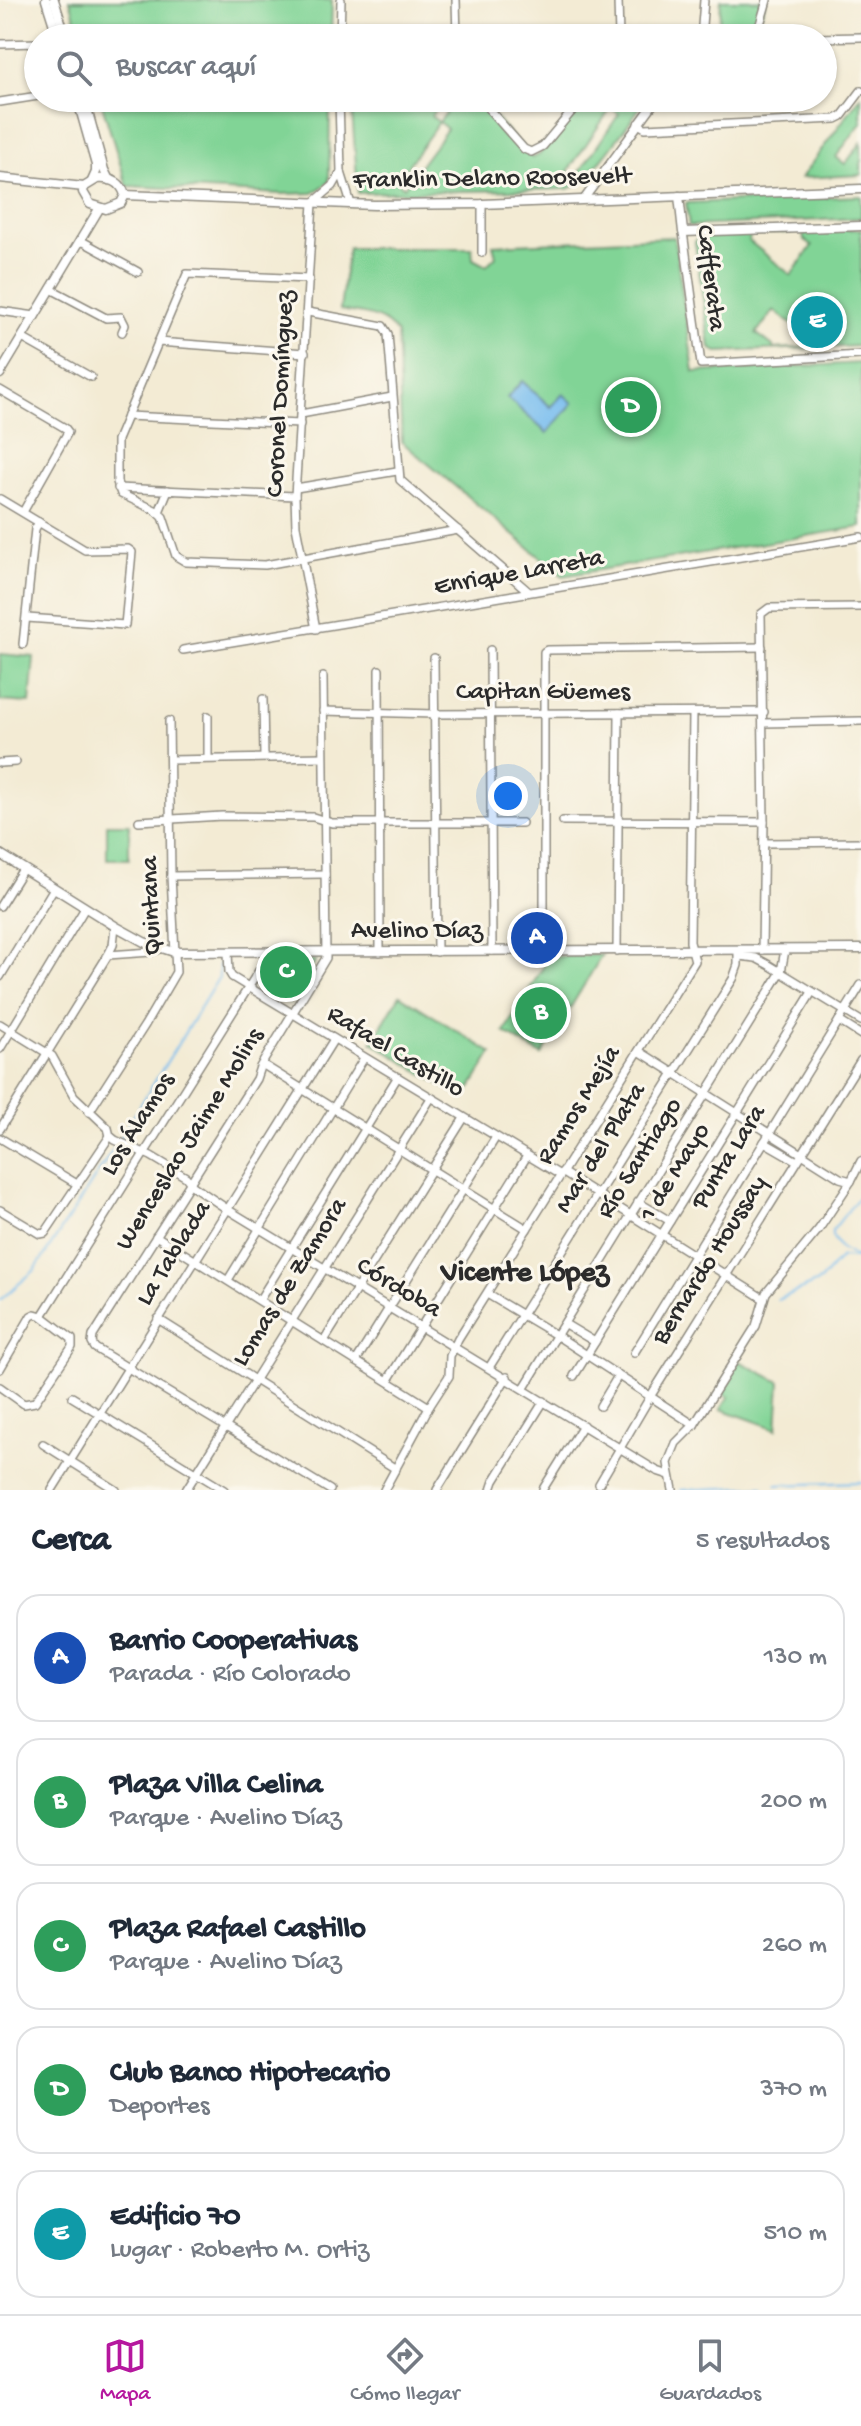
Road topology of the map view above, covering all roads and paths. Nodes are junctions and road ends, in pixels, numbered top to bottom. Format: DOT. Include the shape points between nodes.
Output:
graph roads {
  1 [pos="46,0"];
  2 [pos="54,0"];
  3 [pos="341,0"];
  4 [pos="456,0"];
  5 [pos="618,0"];
  6 [pos="704,0"];
  7 [pos="767,0"];
  8 [pos="54,24"];
  9 [pos="62,24"];
  10 [pos="340,24"];
  11 [pos="457,24"];
  12 [pos="619,24"];
  13 [pos="702,24"];
  14 [pos="760,24"];
  15 [pos="861,37"];
  16 [pos="837,38"];
  17 [pos="24,43"];
  18 [pos="0,44"];
  19 [pos="861,91"];
  20 [pos="24,98"];
  21 [pos="0,102"];
  22 [pos="81,112"];
  23 [pos="88,112"];
  24 [pos="339,112"];
  25 [pos="492,112"];
  26 [pos="571,112"];
  27 [pos="647,112"];
  28 [pos="638,124"];
  29 [pos="341,172"];
  30 [pos="0,178"];
  31 [pos="109,180"];
  32 [pos="88,184"];
  33 [pos="861,189"];
  34 [pos="125,195"];
  35 [pos="679,196"];
  36 [pos="584,199"];
  37 [pos="313,203"];
  38 [pos="351,204"];
  39 [pos="482,204"];
  40 [pos="99,209"];
  41 [pos="861,226"];
  42 [pos="683,232"];
  43 [pos="80,240"];
  44 [pos="482,253"];
  45 [pos="138,272"];
  46 [pos="309,279"];
  47 [pos="51,289"];
  48 [pos="0,311"];
  49 [pos="308,312"];
  50 [pos="35,316"];
  51 [pos="122,332"];
  52 [pos="22,338"];
  53 [pos="158,342"];
  54 [pos="305,353"];
  55 [pos="861,355"];
  56 [pos="0,374"];
  57 [pos="91,377"];
  58 [pos="0,390"];
  59 [pos="392,397"];
  60 [pos="301,414"];
  61 [pos="127,416"];
  62 [pos="300,424"];
  63 [pos="397,471"];
  64 [pos="118,488"];
  65 [pos="168,490"];
  66 [pos="295,492"];
  67 [pos="0,499"];
  68 [pos="23,512"];
  69 [pos="159,512"];
  70 [pos="39,522"];
  71 [pos="458,530"];
  72 [pos="861,537"];
  73 [pos="302,559"];
  74 [pos="529,592"];
  75 [pos="861,607"];
  76 [pos="27,618"];
  77 [pos="316,629"];
  78 [pos="23,644"];
  79 [pos="762,647"];
  80 [pos="183,650"];
  81 [pos="490,650"];
  82 [pos="434,658"];
  83 [pos="379,670"];
  84 [pos="323,677"];
  85 [pos="263,699"];
  86 [pos="323,711"];
  87 [pos="379,712"];
  88 [pos="764,712"];
  89 [pos="489,713"];
  90 [pos="544,713"];
  91 [pos="619,713"];
  92 [pos="693,713"];
  93 [pos="434,714"];
  94 [pos="208,716"];
  95 [pos="169,721"];
  96 [pos="861,721"];
  97 [pos="764,723"];
  98 [pos="264,757"];
  99 [pos="323,757"];
  100 [pos="208,758"];
  101 [pos="170,760"];
  102 [pos="16,762"];
  103 [pos="0,763"];
  104 [pos="170,819"];
  105 [pos="324,820"];
  106 [pos="139,821"];
  107 [pos="563,821"];
  108 [pos="617,822"];
  109 [pos="764,822"];
  110 [pos="522,823"];
  111 [pos="691,823"];
  112 [pos="379,824"];
  113 [pos="490,824"];
  114 [pos="436,825"];
  115 [pos="861,842"];
  116 [pos="764,843"];
  117 [pos="0,854"];
  118 [pos="23,869"];
  119 [pos="325,874"];
  120 [pos="171,876"];
  121 [pos="54,888"];
  122 [pos="0,906"];
  123 [pos="85,908"];
  124 [pos="115,926"];
  125 [pos="160,949"];
  126 [pos="861,949"];
  127 [pos="692,950"];
  128 [pos="762,950"];
  129 [pos="785,950"];
  130 [pos="492,951"];
  131 [pos="544,951"];
  132 [pos="617,951"];
  133 [pos="174,952"];
  134 [pos="380,952"];
  135 [pos="437,952"];
  136 [pos="228,953"];
  137 [pos="267,953"];
  138 [pos="327,953"];
  139 [pos="739,953"];
  140 [pos="108,955"];
  141 [pos="781,972"];
  142 [pos="0,977"];
  143 [pos="861,985"];
  144 [pos="248,988"];
  145 [pos="812,992"];
  146 [pos="846,1011"];
  147 [pos="293,1015"];
  148 [pos="839,1021"];
  149 [pos="861,1021"];
  150 [pos="0,1024"];
  151 [pos="11,1031"];
  152 [pos="861,1035"];
  153 [pos="334,1039"];
  154 [pos="0,1049"];
  155 [pos="639,1051"];
  156 [pos="48,1053"];
  157 [pos="364,1058"];
  158 [pos="861,1060"];
  159 [pos="262,1064"];
  160 [pos="272,1070"];
  161 [pos="673,1073"];
  162 [pos="397,1078"];
  163 [pos="256,1079"];
  164 [pos="303,1089"];
  165 [pos="706,1093"];
  166 [pos="431,1098"];
  167 [pos="333,1108"];
  168 [pos="89,1112"];
  169 [pos="737,1113"];
  170 [pos="464,1118"];
  171 [pos="365,1128"];
  172 [pos="0,1129"];
  173 [pos="769,1133"];
  174 [pos="496,1137"];
  175 [pos="0,1138"];
  176 [pos="115,1140"];
  177 [pos="764,1142"];
  178 [pos="399,1149"];
  179 [pos="802,1153"];
  180 [pos="146,1154"];
  181 [pos="527,1156"];
  182 [pos="797,1161"];
  183 [pos="861,1161"];
  184 [pos="431,1169"];
  185 [pos="561,1174"];
  186 [pos="851,1181"];
  187 [pos="190,1182"];
  188 [pos="77,1184"];
  189 [pos="463,1189"];
  190 [pos="598,1194"];
  191 [pos="638,1202"];
  192 [pos="495,1208"];
  193 [pos="227,1209"];
  194 [pos="0,1210"];
  195 [pos="630,1215"];
  196 [pos="670,1221"];
  197 [pos="260,1229"];
  198 [pos="527,1229"];
  199 [pos="661,1235"];
  200 [pos="156,1236"];
  201 [pos="292,1248"];
  202 [pos="693,1255"];
  203 [pos="195,1260"];
  204 [pos="324,1268"];
  205 [pos="726,1275"];
  206 [pos="228,1280"];
  207 [pos="355,1287"];
  208 [pos="487,1294"];
  209 [pos="260,1299"];
  210 [pos="764,1299"];
  211 [pos="388,1309"];
  212 [pos="522,1315"];
  213 [pos="42,1316"];
  214 [pos="158,1319"];
  215 [pos="290,1320"];
  216 [pos="565,1324"];
  217 [pos="421,1328"];
  218 [pos="556,1335"];
  219 [pos="324,1341"];
  220 [pos="595,1342"];
  221 [pos="454,1345"];
  222 [pos="634,1353"];
  223 [pos="587,1356"];
  224 [pos="356,1361"];
  225 [pos="490,1366"];
  226 [pos="128,1368"];
  227 [pos="0,1369"];
  228 [pos="574,1376"];
  229 [pos="618,1376"];
  230 [pos="507,1377"];
  231 [pos="254,1378"];
  232 [pos="388,1380"];
  233 [pos="0,1387"];
  234 [pos="524,1388"];
  235 [pos="72,1397"];
  236 [pos="650,1397"];
  237 [pos="544,1401"];
  238 [pos="600,1406"];
  239 [pos="429,1407"];
  240 [pos="99,1414"];
  241 [pos="583,1425"];
  242 [pos="694,1425"];
  243 [pos="225,1427"];
  244 [pos="43,1444"];
  245 [pos="620,1448"];
  246 [pos="70,1461"];
  247 [pos="396,1469"];
  248 [pos="197,1472"];
  249 [pos="669,1475"];
  250 [pos="599,1484"];
  251 [pos="543,1489"];
  252 [pos="52,1490"];
  253 [pos="116,1490"];
  254 [pos="186,1490"];
  255 [pos="224,1490"];
  256 [pos="330,1490"];
  257 [pos="384,1490"];
  258 [pos="437,1490"];
  259 [pos="491,1490"];
  260 [pos="673,1490"];
  1 -- 8 [label="street"];
  2 -- 9 [label="street"];
  3 -- 10 [label="street"];
  4 -- 11 [label="street"];
  5 -- 12 [label="street"];
  6 -- 13 [label="street"];
  7 -- 14 [label="street"];
  15 -- 16 [label="street"];
  17 -- 18 [label="street"];
  19 -- 28 [label="street" via="836,119 645,128"];
  20 -- 21 [label="street"];
  22 -- 32 [label="street" via="96,165"];
  23 -- 31 [label="street"];
  24 -- 29 [label="street"];
  25 -- 26 [label="street" via="528,152 543,146"];
  27 -- 28 [label="street"];
  28 -- 36 [label="street"];
  29 -- 37 [label="street"];
  29 -- 38 [label="street"];
  30 -- 32 [label="street"];
  31 -- 32 [label="street"];
  31 -- 34 [label="street" via="120,184"];
  32 -- 40 [label="street" via="83,192"];
  33 -- 35 [label="street, Franklin Delano Roosevelt"];
  34 -- 37 [label="street, Franklin Delano Roosevelt"];
  34 -- 40 [label="street" via="115,207"];
  35 -- 36 [label="street, Franklin Delano Roosevelt"];
  35 -- 42 [label="street, Cafferata"];
  36 -- 39 [label="street, Franklin Delano Roosevelt"];
  37 -- 38 [label="street, Franklin Delano Roosevelt"];
  37 -- 46 [label="street, Coronel Domínguez"];
  38 -- 39 [label="street, Franklin Delano Roosevelt"];
  39 -- 44 [label="street"];
  40 -- 43 [label="street"];
  41 -- 42 [label="street"];
  42 -- 55 [label="street, Cafferata" via="701,364"];
  43 -- 45 [label="street"];
  43 -- 47 [label="street"];
  46 -- 49 [label="street, Coronel Domínguez"];
  46 -- 53 [label="street" via="187,274"];
  47 -- 50 [label="street"];
  47 -- 51 [label="street" via="106,318 121,317"];
  48 -- 50 [label="street"];
  49 -- 54 [label="street, Coronel Domínguez"];
  49 -- 59 [label="street" via="383,326"];
  50 -- 52 [label="street"];
  52 -- 56 [label="street"];
  52 -- 57 [label="street"];
  53 -- 54 [label="street"];
  53 -- 61 [label="street"];
  54 -- 60 [label="street, Coronel Domínguez"];
  58 -- 68 [label="street" via="68,432"];
  59 -- 60 [label="street"];
  59 -- 63 [label="street"];
  60 -- 62 [label="street, Coronel Domínguez"];
  61 -- 62 [label="street"];
  61 -- 64 [label="street" via="115,449"];
  62 -- 66 [label="street, Coronel Domínguez"];
  63 -- 66 [label="street"];
  63 -- 71 [label="street" via="404,485"];
  64 -- 65 [label="street"];
  64 -- 69 [label="street" via="126,498"];
  65 -- 66 [label="street"];
  65 -- 69 [label="street"];
  66 -- 73 [label="street, Coronel Domínguez"];
  67 -- 68 [label="street"];
  68 -- 70 [label="street"];
  69 -- 73 [label="street" via="176,556 186,562 265,565"];
  70 -- 76 [label="street"];
  70 -- 76 [label="street" via="85,550 132,552 127,623"];
  71 -- 73 [label="street"];
  71 -- 74 [label="street"];
  72 -- 74 [label="street, Enrique Larreta"];
  73 -- 77 [label="street, Coronel Domínguez"];
  74 -- 77 [label="street, Enrique Larreta"];
  75 -- 79 [label="street" via="764,609"];
  76 -- 78 [label="street"];
  77 -- 80 [label="street, Enrique Larreta"];
  79 -- 88 [label="street"];
  79 -- 90 [label="street" via="547,650"];
  81 -- 89 [label="street"];
  82 -- 93 [label="street"];
  83 -- 87 [label="street"];
  84 -- 86 [label="street"];
  85 -- 98 [label="street"];
  86 -- 87 [label="street, Capitan Güemes"];
  86 -- 99 [label="street"];
  87 -- 93 [label="street, Capitan Güemes"];
  87 -- 112 [label="street"];
  88 -- 92 [label="street, Capitan Güemes"];
  88 -- 97 [label="street"];
  89 -- 90 [label="street, Capitan Güemes"];
  89 -- 93 [label="street, Capitan Güemes"];
  89 -- 113 [label="street"];
  90 -- 91 [label="street, Capitan Güemes"];
  90 -- 131 [label="street"];
  91 -- 92 [label="street, Capitan Güemes"];
  91 -- 108 [label="street"];
  92 -- 111 [label="street, Ramos Mejía"];
  93 -- 114 [label="street"];
  94 -- 100 [label="street"];
  95 -- 101 [label="street, Quintana"];
  96 -- 97 [label="street"];
  97 -- 109 [label="street"];
  98 -- 99 [label="street"];
  98 -- 100 [label="street"];
  99 -- 105 [label="street"];
  100 -- 101 [label="street"];
  101 -- 104 [label="street, Quintana"];
  102 -- 103 [label="street"];
  104 -- 105 [label="street"];
  104 -- 106 [label="street"];
  104 -- 120 [label="street, Quintana"];
  105 -- 112 [label="street"];
  105 -- 119 [label="street"];
  107 -- 108 [label="street"];
  108 -- 111 [label="street"];
  108 -- 132 [label="street"];
  109 -- 111 [label="street"];
  109 -- 116 [label="street"];
  110 -- 113 [label="street"];
  111 -- 127 [label="street, Ramos Mejía"];
  112 -- 114 [label="street"];
  112 -- 134 [label="street"];
  113 -- 114 [label="street"];
  113 -- 130 [label="street"];
  114 -- 135 [label="street"];
  115 -- 116 [label="street"];
  116 -- 128 [label="street"];
  117 -- 118 [label="street, Avelino Díaz"];
  118 -- 121 [label="street, Avelino Díaz"];
  118 -- 122 [label="street"];
  119 -- 120 [label="street"];
  119 -- 138 [label="street"];
  120 -- 133 [label="street, Quintana"];
  121 -- 123 [label="street, Avelino Díaz"];
  121 -- 142 [label="street"];
  123 -- 124 [label="street, Avelino Díaz"];
  123 -- 151 [label="street"];
  124 -- 125 [label="street, Avelino Díaz"];
  124 -- 140 [label="street"];
  125 -- 133 [label="street, Avelino Díaz"];
  125 -- 140 [label="street"];
  126 -- 129 [label="street, Avelino Díaz"];
  127 -- 132 [label="street, Avelino Díaz"];
  127 -- 139 [label="street, Avelino Díaz"];
  127 -- 155 [label="street, Ramos Mejía" via="692,967"];
  128 -- 129 [label="street, Avelino Díaz"];
  128 -- 139 [label="street, Avelino Díaz"];
  129 -- 141 [label="street, Río Santiago"];
  130 -- 131 [label="street, Avelino Díaz"];
  130 -- 135 [label="street, Avelino Díaz"];
  131 -- 132 [label="street, Avelino Díaz"];
  133 -- 136 [label="street, Avelino Díaz"];
  133 -- 168 [label="street, Quintana" via="173,979"];
  134 -- 135 [label="street, Avelino Díaz"];
  134 -- 138 [label="street, Avelino Díaz"];
  136 -- 137 [label="street, Avelino Díaz"];
  136 -- 144 [label="street, Rafael Castillo" via="230,974"];
  137 -- 138 [label="street, Avelino Díaz"];
  137 -- 144 [label="street, Los Álamos"];
  138 -- 147 [label="street, Wenceslao Jaime Molins"];
  139 -- 141 [label="street"];
  139 -- 161 [label="street, Mar del Plata" via="733,979"];
  140 -- 156 [label="street"];
  141 -- 145 [label="street"];
  141 -- 165 [label="street, Río Santiago"];
  143 -- 146 [label="street, Punta Lara"];
  144 -- 147 [label="street, Rafael Castillo"];
  144 -- 180 [label="street, Los Álamos"];
  145 -- 146 [label="street"];
  145 -- 169 [label="street, 1 de Mayo"];
  146 -- 148 [label="street, Punta Lara"];
  146 -- 149 [label="street"];
  147 -- 153 [label="street, Rafael Castillo"];
  147 -- 159 [label="street, Wenceslao Jaime Molins"];
  148 -- 152 [label="street"];
  148 -- 173 [label="street, Punta Lara"];
  150 -- 151 [label="street"];
  151 -- 154 [label="street"];
  151 -- 156 [label="street"];
  153 -- 157 [label="street, Rafael Castillo"];
  153 -- 164 [label="street, La Tablada"];
  155 -- 161 [label="street"];
  155 -- 185 [label="street, Ramos Mejía"];
  156 -- 168 [label="street"];
  156 -- 172 [label="street"];
  157 -- 162 [label="street, Rafael Castillo"];
  157 -- 167 [label="street"];
  158 -- 179 [label="street, Bernardo Houssay"];
  159 -- 160 [label="street"];
  159 -- 163 [label="street, Wenceslao Jaime Molins"];
  160 -- 163 [label="street"];
  160 -- 164 [label="street"];
  161 -- 165 [label="street"];
  161 -- 190 [label="street, Mar del Plata"];
  162 -- 166 [label="street, Rafael Castillo"];
  162 -- 171 [label="street"];
  163 -- 187 [label="street, Wenceslao Jaime Molins"];
  164 -- 167 [label="street"];
  164 -- 193 [label="street, La Tablada"];
  165 -- 169 [label="street"];
  165 -- 191 [label="street, Río Santiago"];
  166 -- 170 [label="street, Rafael Castillo"];
  166 -- 178 [label="street, Lomas de Zamora"];
  167 -- 171 [label="street"];
  167 -- 197 [label="street"];
  168 -- 176 [label="street"];
  169 -- 173 [label="street"];
  169 -- 196 [label="street, 1 de Mayo"];
  170 -- 174 [label="street, Rafael Castillo"];
  170 -- 184 [label="street"];
  171 -- 178 [label="street"];
  171 -- 201 [label="street"];
  173 -- 177 [label="street, Punta Lara"];
  173 -- 179 [label="street"];
  174 -- 181 [label="street, Rafael Castillo"];
  174 -- 189 [label="street"];
  175 -- 188 [label="street"];
  176 -- 180 [label="street, Córdoba"];
  176 -- 188 [label="street"];
  177 -- 182 [label="street"];
  177 -- 202 [label="street, Punta Lara"];
  178 -- 184 [label="street"];
  178 -- 204 [label="street, Lomas de Zamora"];
  179 -- 182 [label="street, Bernardo Houssay"];
  179 -- 186 [label="street"];
  180 -- 187 [label="street, Córdoba"];
  180 -- 213 [label="street, Los Álamos"];
  181 -- 185 [label="street, Rafael Castillo"];
  181 -- 192 [label="street"];
  182 -- 205 [label="street, Bernardo Houssay"];
  183 -- 186 [label="street"];
  184 -- 189 [label="street"];
  184 -- 207 [label="street"];
  185 -- 190 [label="street, Rafael Castillo"];
  185 -- 198 [label="street, Ramos Mejía"];
  186 -- 210 [label="street"];
  187 -- 193 [label="street, Córdoba"];
  187 -- 200 [label="street, Wenceslao Jaime Molins"];
  188 -- 194 [label="street" via="48,1230 40,1234"];
  189 -- 192 [label="street"];
  189 -- 211 [label="street"];
  190 -- 195 [label="street, Rafael Castillo"];
  190 -- 212 [label="street, Mar del Plata"];
  191 -- 195 [label="street, Río Santiago"];
  191 -- 196 [label="street"];
  192 -- 198 [label="street"];
  192 -- 217 [label="street"];
  193 -- 197 [label="street, Córdoba"];
  193 -- 203 [label="street, La Tablada"];
  195 -- 199 [label="street, Rafael Castillo"];
  195 -- 216 [label="street, Río Santiago"];
  196 -- 199 [label="street, 1 de Mayo"];
  197 -- 201 [label="street, Córdoba"];
  197 -- 206 [label="street"];
  198 -- 208 [label="street, Ramos Mejía"];
  199 -- 202 [label="street, Rafael Castillo"];
  199 -- 220 [label="street, 1 de Mayo"];
  200 -- 203 [label="street"];
  200 -- 226 [label="street, Wenceslao Jaime Molins" via="93,1336 95,1348"];
  201 -- 204 [label="street, Córdoba"];
  201 -- 209 [label="street"];
  202 -- 205 [label="street, Rafael Castillo"];
  202 -- 222 [label="street, Punta Lara"];
  203 -- 206 [label="street"];
  203 -- 214 [label="street, La Tablada"];
  204 -- 207 [label="street, Córdoba"];
  204 -- 215 [label="street, Lomas de Zamora"];
  205 -- 210 [label="street, Rafael Castillo"];
  205 -- 236 [label="street, Bernardo Houssay"];
  206 -- 209 [label="street"];
  207 -- 211 [label="street, Córdoba"];
  207 -- 219 [label="street"];
  208 -- 212 [label="street"];
  208 -- 221 [label="street, Ramos Mejía"];
  209 -- 215 [label="street"];
  210 -- 242 [label="street" via="756,1326"];
  211 -- 217 [label="street, Córdoba"];
  211 -- 224 [label="street"];
  212 -- 218 [label="street"];
  212 -- 225 [label="street, Mar del Plata"];
  213 -- 227 [label="street" via="31,1316"];
  213 -- 233 [label="street" via="70,1335 72,1347 35,1402 24,1404"];
  214 -- 226 [label="street, La Tablada"];
  214 -- 231 [label="street"];
  215 -- 219 [label="street"];
  215 -- 231 [label="street, Lomas de Zamora"];
  216 -- 218 [label="street, Río Santiago"];
  216 -- 220 [label="street"];
  217 -- 221 [label="street, Córdoba"];
  217 -- 232 [label="street"];
  218 -- 223 [label="street"];
  218 -- 234 [label="street, Río Santiago"];
  219 -- 224 [label="street"];
  220 -- 223 [label="street, 1 de Mayo"];
  221 -- 225 [label="street, Córdoba"];
  221 -- 239 [label="street, Ramos Mejía" via="449,1376"];
  223 -- 228 [label="street, 1 de Mayo"];
  223 -- 229 [label="street"];
  224 -- 232 [label="street"];
  225 -- 230 [label="street, Córdoba"];
  226 -- 240 [label="street, La Tablada"];
  226 -- 243 [label="street"];
  229 -- 236 [label="street"];
  229 -- 238 [label="street"];
  230 -- 234 [label="street, Córdoba"];
  230 -- 258 [label="street"];
  231 -- 243 [label="street, Lomas de Zamora"];
  231 -- 247 [label="street"];
  232 -- 239 [label="street"];
  234 -- 237 [label="street, Córdoba"];
  235 -- 240 [label="street"];
  236 -- 242 [label="street"];
  236 -- 245 [label="street, Bernardo Houssay"];
  237 -- 241 [label="street, Córdoba"];
  237 -- 259 [label="street"];
  239 -- 247 [label="street, Ramos Mejía"];
  240 -- 246 [label="street, La Tablada"];
  240 -- 248 [label="street"];
  241 -- 245 [label="street, Córdoba"];
  241 -- 251 [label="street"];
  242 -- 249 [label="street" via="676,1443"];
  243 -- 248 [label="street, Lomas de Zamora"];
  243 -- 256 [label="street"];
  244 -- 246 [label="street"];
  245 -- 249 [label="street, Córdoba"];
  245 -- 250 [label="street, Bernardo Houssay"];
  246 -- 252 [label="street, La Tablada"];
  246 -- 253 [label="street"];
  247 -- 257 [label="street, Ramos Mejía"];
  248 -- 254 [label="street, Lomas de Zamora"];
  248 -- 255 [label="street"];
  249 -- 260 [label="street"];
}
